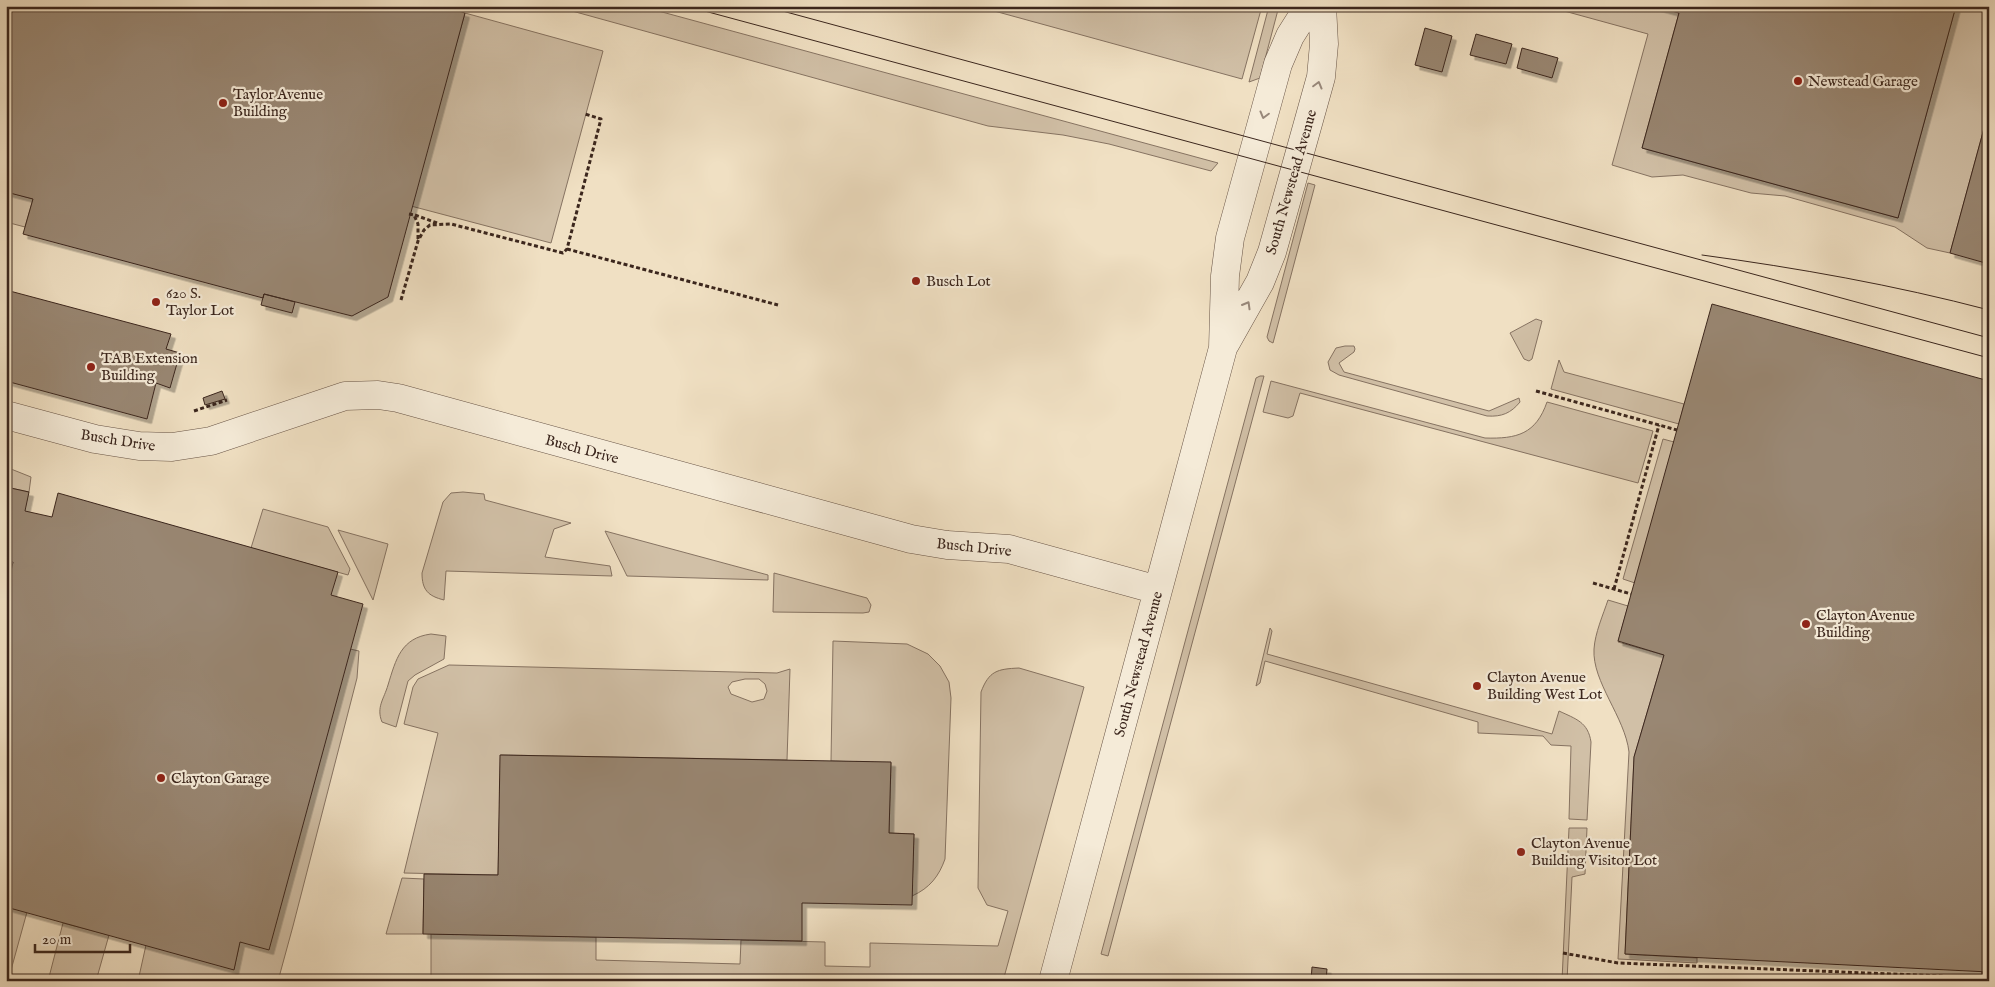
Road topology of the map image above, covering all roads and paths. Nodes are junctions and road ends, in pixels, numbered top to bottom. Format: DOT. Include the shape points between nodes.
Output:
graph roads {
  1 [pos="1309,6"];
  2 [pos="1322,6"];
  3 [pos="585,114"];
  4 [pos="409,214"];
  5 [pos="414,215"];
  6 [pos="438,223"];
  7 [pos="418,241"];
  8 [pos="567,249"];
  9 [pos="401,300"];
  10 [pos="778,305"];
  11 [pos="1223,348"];
  12 [pos="1536,391"];
  13 [pos="6,415"];
  14 [pos="1659,425"];
  15 [pos="1677,430"];
  16 [pos="1593,583"];
  17 [pos="1614,589"];
  18 [pos="1158,590"];
  19 [pos="1631,594"];
  20 [pos="1563,953"];
  21 [pos="1983,972"];
  22 [pos="1983,980"];
  23 [pos="1053,981"];
  24 [pos="1954,981"];
  1 -- 11 [label="street, South Newstead Avenue, one-way" via="1290,36 1278,64 1230,238 1225,276"];
  11 -- 2 [label="street, South Newstead Avenue, one-way" via="1260,282 1272,252 1321,77 1324,44"];
  3 -- 8 [label="path" via="602,119"];
  4 -- 5 [label="path"];
  5 -- 6 [label="path"];
  5 -- 7 [label="path" via="418,224"];
  6 -- 7 [label="path" via="424,230"];
  6 -- 8 [label="path" via="563,253"];
  7 -- 9 [label="path"];
  8 -- 10 [label="path"];
  11 -- 18 [label="street, South Newstead Avenue"];
  12 -- 14 [label="path"];
  13 -- 18 [label="street, Busch Drive" via="96,438 172,448 211,441 345,396 378,395 911,539 1009,549"];
  14 -- 15 [label="path"];
  14 -- 17 [label="path"];
  16 -- 17 [label="path"];
  17 -- 19 [label="path"];
  18 -- 23 [label="street, South Newstead Avenue"];
  20 -- 24 [label="path" via="1618,963 1942,976"];
  21 -- 22 [label="path"];
  22 -- 24 [label="path" via="1960,978"];
}
